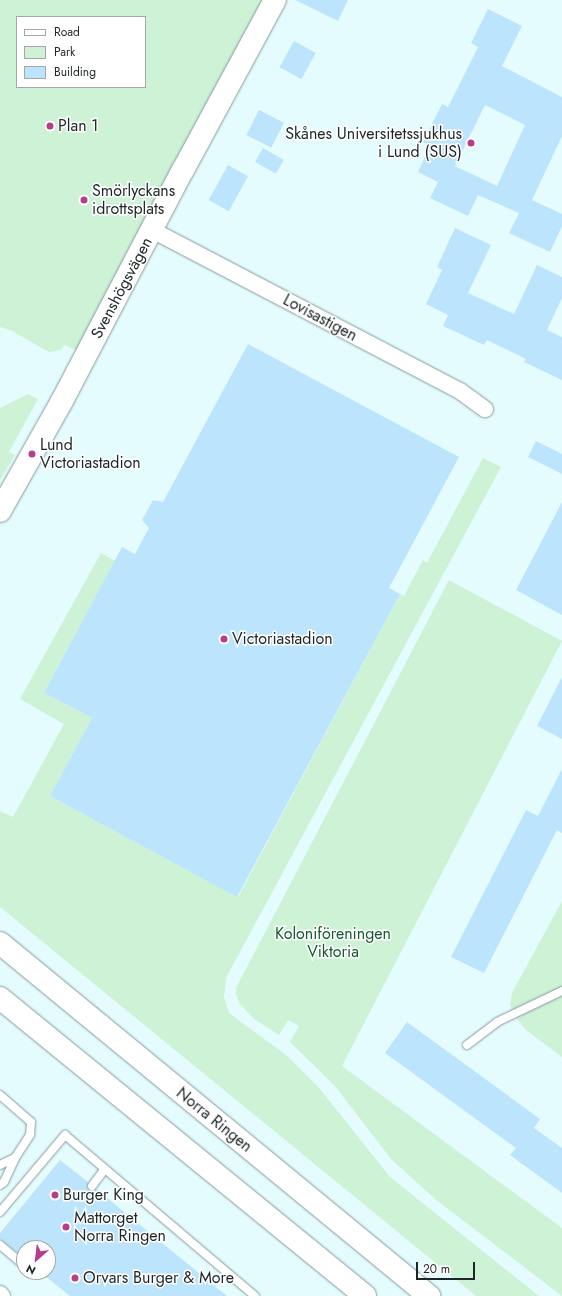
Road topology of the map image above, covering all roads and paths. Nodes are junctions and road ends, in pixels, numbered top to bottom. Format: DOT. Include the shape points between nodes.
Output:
graph roads {
  1 [pos="275,0"];
  2 [pos="152,230"];
  3 [pos="485,409"];
  4 [pos="0,511"];
  5 [pos="0,943"];
  6 [pos="562,991"];
  7 [pos="0,998"];
  8 [pos="467,1045"];
  9 [pos="0,1095"];
  10 [pos="15,1158"];
  11 [pos="0,1165"];
  12 [pos="105,1169"];
  13 [pos="0,1185"];
  14 [pos="92,1186"];
  15 [pos="0,1212"];
  16 [pos="0,1245"];
  17 [pos="16,1259"];
  18 [pos="0,1294"];
  19 [pos="2,1296"];
  20 [pos="255,1296"];
  21 [pos="365,1296"];
  22 [pos="429,1296"];
  1 -- 2 [label="main road, Svenshögsvägen"];
  2 -- 3 [label="street, Lovisastigen" via="460,391"];
  2 -- 4 [label="main road, Svenshögsvägen" via="62,401"];
  5 -- 22 [label="main road, Norra Ringen"];
  6 -- 8 [label="lane" via="497,1022"];
  7 -- 21 [label="main road"];
  9 -- 10 [label="lane" via="31,1122 30,1135"];
  10 -- 11 [label="lane"];
  10 -- 13 [label="lane" via="4,1182"];
  12 -- 14 [label="lane"];
  12 -- 15 [label="lane" via="65,1135"];
  12 -- 20 [label="lane"];
  16 -- 17 [label="lane"];
  18 -- 19 [label="street"];
}
